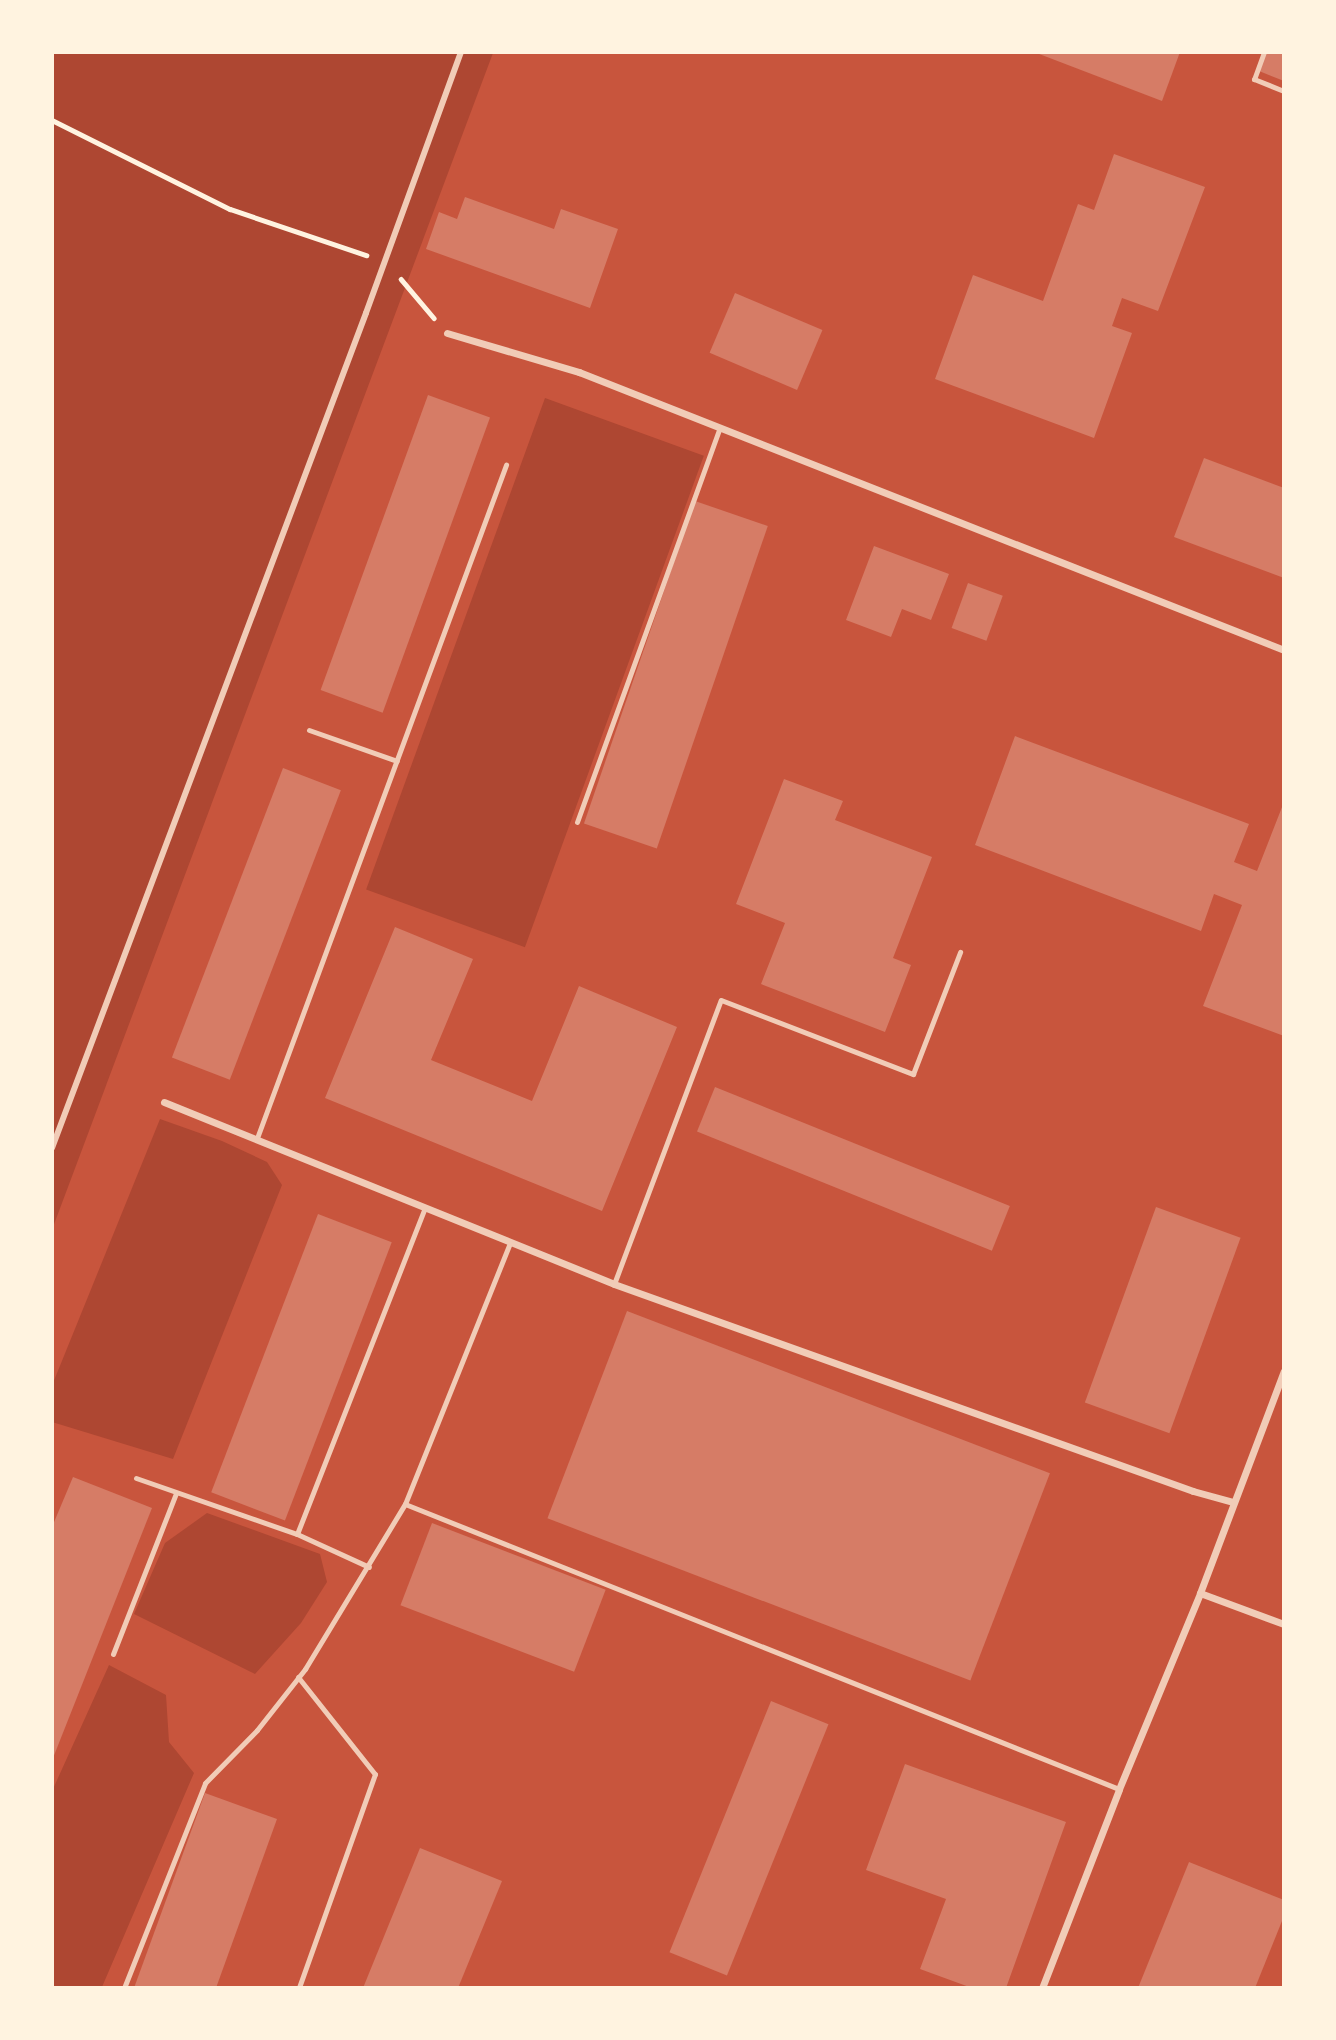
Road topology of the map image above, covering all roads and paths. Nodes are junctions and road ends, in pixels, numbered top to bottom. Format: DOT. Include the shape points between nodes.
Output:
graph roads {
  1 [pos="461,52"];
  2 [pos="1264,52"];
  3 [pos="1283,91"];
  4 [pos="52,120"];
  5 [pos="386,262"];
  6 [pos="447,333"];
  7 [pos="720,428"];
  8 [pos="506,465"];
  9 [pos="1283,650"];
  10 [pos="309,730"];
  11 [pos="397,761"];
  12 [pos="577,822"];
  13 [pos="960,952"];
  14 [pos="164,1102"];
  15 [pos="257,1138"];
  16 [pos="52,1148"];
  17 [pos="425,1208"];
  18 [pos="510,1243"];
  19 [pos="614,1284"];
  20 [pos="1283,1371"];
  21 [pos="136,1478"];
  22 [pos="176,1493"];
  23 [pos="1233,1502"];
  24 [pos="405,1504"];
  25 [pos="297,1534"];
  26 [pos="369,1567"];
  27 [pos="1200,1593"];
  28 [pos="1283,1624"];
  29 [pos="113,1654"];
  30 [pos="299,1677"];
  31 [pos="1119,1789"];
  32 [pos="124,1987"];
  33 [pos="299,1987"];
  34 [pos="1042,1987"];
  1 -- 5 [label="street"];
  2 -- 3 [label="lane" via="1254,79"];
  4 -- 5 [label="path" via="230,209"];
  5 -- 6 [label="path"];
  5 -- 16 [label="street"];
  6 -- 7 [label="street" via="579,372"];
  7 -- 9 [label="street"];
  7 -- 12 [label="lane"];
  8 -- 11 [label="lane"];
  10 -- 11 [label="lane"];
  11 -- 15 [label="lane"];
  13 -- 19 [label="lane" via="913,1074 721,1000"];
  14 -- 15 [label="street"];
  15 -- 17 [label="street"];
  17 -- 18 [label="street"];
  17 -- 25 [label="lane"];
  18 -- 19 [label="street"];
  18 -- 24 [label="lane"];
  19 -- 23 [label="street"];
  20 -- 23 [label="street"];
  21 -- 22 [label="lane"];
  22 -- 25 [label="lane"];
  22 -- 29 [label="lane"];
  23 -- 27 [label="street"];
  24 -- 26 [label="lane"];
  24 -- 31 [label="lane"];
  25 -- 26 [label="lane"];
  26 -- 30 [label="lane"];
  27 -- 28 [label="street"];
  27 -- 31 [label="street"];
  30 -- 32 [label="lane" via="257,1730 205,1783"];
  30 -- 33 [label="lane" via="375,1774"];
  31 -- 34 [label="street"];
}
